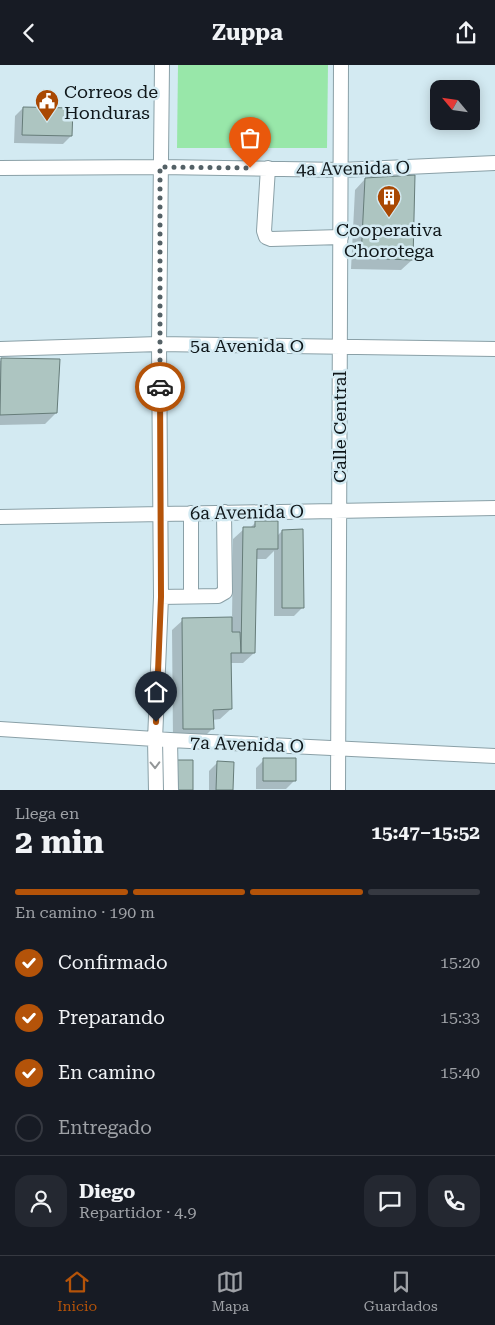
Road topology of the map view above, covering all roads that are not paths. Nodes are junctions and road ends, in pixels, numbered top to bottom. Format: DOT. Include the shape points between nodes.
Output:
graph roads {
  1 [pos="162,65"];
  2 [pos="341,65"];
  3 [pos="495,163"];
  4 [pos="160,167"];
  5 [pos="0,168"];
  6 [pos="268,168"];
  7 [pos="341,170"];
  8 [pos="340,237"];
  9 [pos="159,344"];
  10 [pos="339,346"];
  11 [pos="0,349"];
  12 [pos="495,349"];
  13 [pos="495,507"];
  14 [pos="338,510"];
  15 [pos="191,513"];
  16 [pos="224,513"];
  17 [pos="161,514"];
  18 [pos="0,517"];
  19 [pos="161,597"];
  20 [pos="191,597"];
  21 [pos="0,729"];
  22 [pos="155,740"];
  23 [pos="170,741"];
  24 [pos="338,748"];
  25 [pos="495,755"];
  26 [pos="156,790"];
  27 [pos="171,790"];
  28 [pos="338,790"];
  1 -- 4 [label="street"];
  2 -- 7 [label="street, Calle Central"];
  3 -- 7 [label="street, 4a Avenida O"];
  4 -- 5 [label="street, 4a Avenida O"];
  4 -- 6 [label="street, 4a Avenida O"];
  4 -- 9 [label="street"];
  6 -- 7 [label="street, 4a Avenida O"];
  6 -- 8 [label="street" via="266,237"];
  7 -- 8 [label="street, Calle Central"];
  8 -- 10 [label="street, Calle Central"];
  9 -- 10 [label="street, 5a Avenida O"];
  9 -- 11 [label="street, 5a Avenida O"];
  9 -- 17 [label="street"];
  10 -- 12 [label="street, 5a Avenida O"];
  10 -- 14 [label="street, Calle Central"];
  13 -- 14 [label="street, 6a Avenida O"];
  14 -- 16 [label="street, 6a Avenida O"];
  14 -- 24 [label="street, Calle Central"];
  15 -- 16 [label="street, 6a Avenida O"];
  15 -- 17 [label="street, 6a Avenida O"];
  15 -- 20 [label="street"];
  16 -- 20 [label="street" via="225,592 218,596"];
  17 -- 18 [label="street, 6a Avenida O"];
  17 -- 19 [label="street"];
  19 -- 20 [label="street"];
  19 -- 22 [label="street"];
  21 -- 22 [label="street, 7a Avenida O"];
  22 -- 23 [label="street, 7a Avenida O"];
  22 -- 26 [label="street, one-way"];
  23 -- 24 [label="street, 7a Avenida O"];
  23 -- 27 [label="street"];
  24 -- 25 [label="street, 7a Avenida O"];
  24 -- 28 [label="street, Calle Central"];
}
